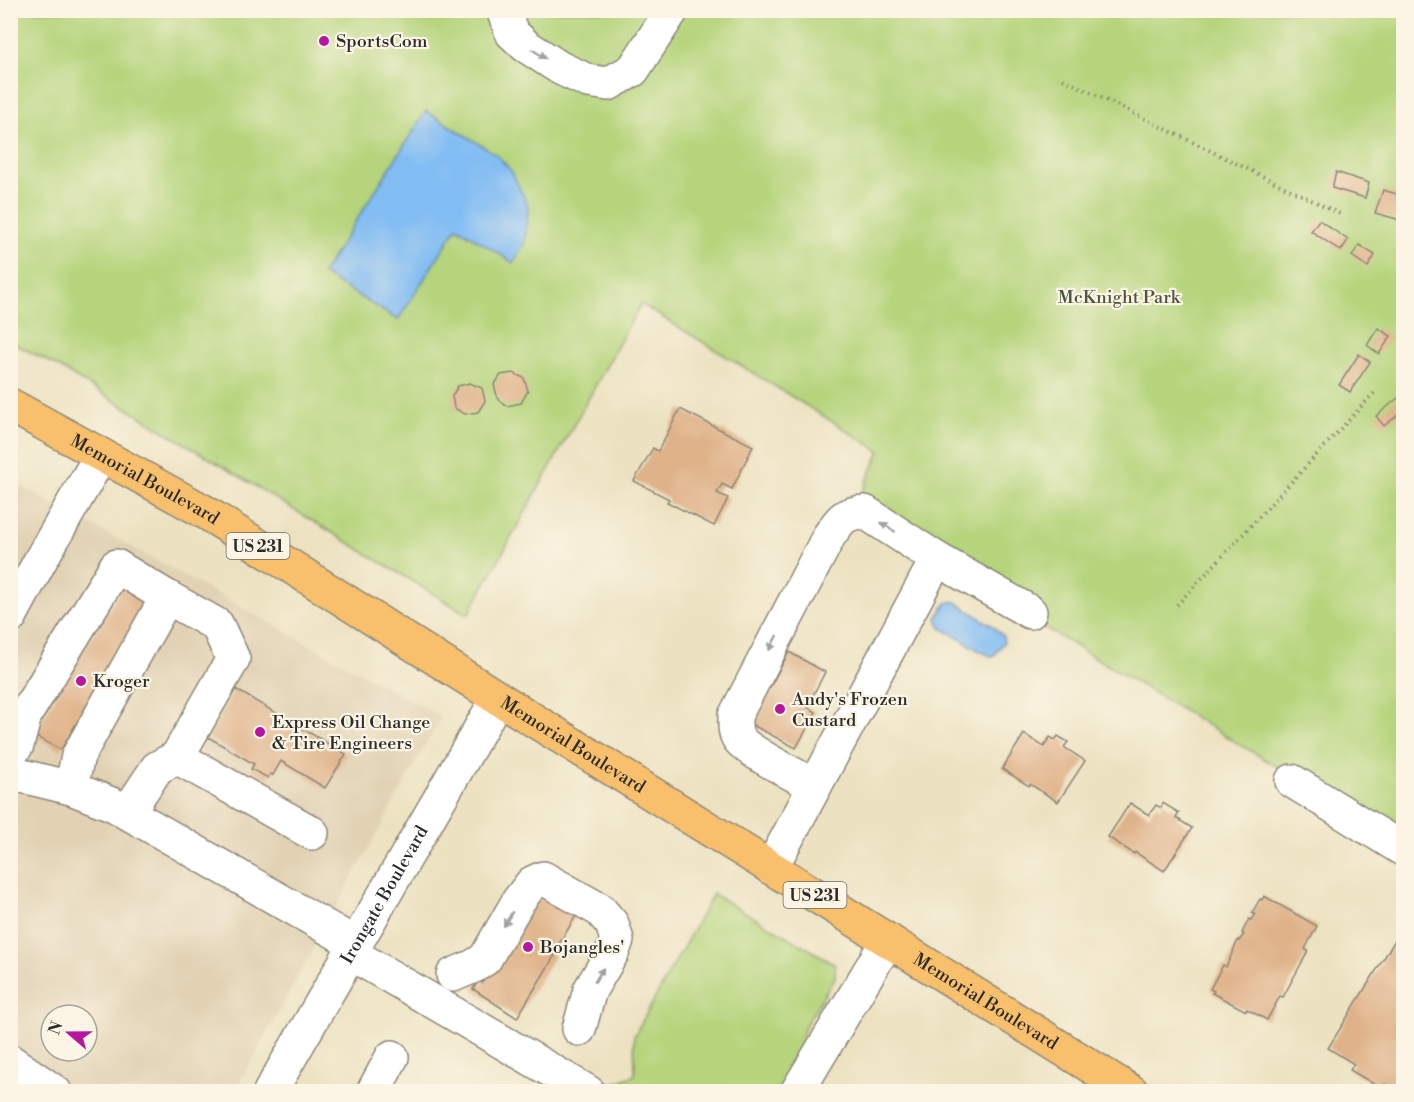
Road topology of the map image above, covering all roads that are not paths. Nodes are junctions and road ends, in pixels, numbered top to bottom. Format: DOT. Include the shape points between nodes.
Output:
graph roads {
  1 [pos="503,10"];
  2 [pos="666,20"];
  3 [pos="10,405"];
  4 [pos="101,455"];
  5 [pos="937,559"];
  6 [pos="167,597"];
  7 [pos="1030,612"];
  8 [pos="10,617"];
  9 [pos="498,698"];
  10 [pos="10,754"];
  11 [pos="177,757"];
  12 [pos="10,773"];
  13 [pos="1292,781"];
  14 [pos="815,786"];
  15 [pos="71,788"];
  16 [pos="127,813"];
  17 [pos="312,832"];
  18 [pos="1404,850"];
  19 [pos="771,868"];
  20 [pos="888,940"];
  21 [pos="353,948"];
  22 [pos="453,975"];
  23 [pos="579,1029"];
  24 [pos="392,1057"];
  25 [pos="10,1061"];
  26 [pos="55,1092"];
  27 [pos="270,1092"];
  28 [pos="373,1092"];
  29 [pos="588,1092"];
  30 [pos="797,1092"];
  31 [pos="1132,1092"];
  1 -- 2 [label="street, one-way" via="512,33 526,46 588,81 608,84 633,70"];
  3 -- 4 [label="main road, Memorial Boulevard / US 231"];
  4 -- 8 [label="street"];
  4 -- 9 [label="main road, Memorial Boulevard / US 231" via="205,512"];
  5 -- 7 [label="street"];
  5 -- 14 [label="street"];
  5 -- 14 [label="street, one-way" via="865,512 841,518 829,536 735,716 739,739"];
  6 -- 10 [label="street" via="116,566 26,715 17,745"];
  6 -- 11 [label="street" via="216,625 233,659"];
  6 -- 15 [label="street" via="78,756"];
  9 -- 19 [label="main road, Memorial Boulevard / US 231"];
  9 -- 21 [label="street, Irongate Boulevard"];
  11 -- 16 [label="street" via="157,768"];
  11 -- 17 [label="street"];
  12 -- 15 [label="street"];
  13 -- 18 [label="street"];
  14 -- 19 [label="street"];
  15 -- 16 [label="street"];
  16 -- 21 [label="street"];
  19 -- 20 [label="main road, Memorial Boulevard / US 231"];
  20 -- 30 [label="street"];
  20 -- 31 [label="main road, Memorial Boulevard / US 231"];
  21 -- 27 [label="street, Irongate Boulevard"];
  21 -- 29 [label="street"];
  23 -- 22 [label="street, one-way" via="590,990 617,940 612,924 600,910 543,878 532,883 519,900 484,959"];
  24 -- 28 [label="street"];
  25 -- 26 [label="street"];
}
